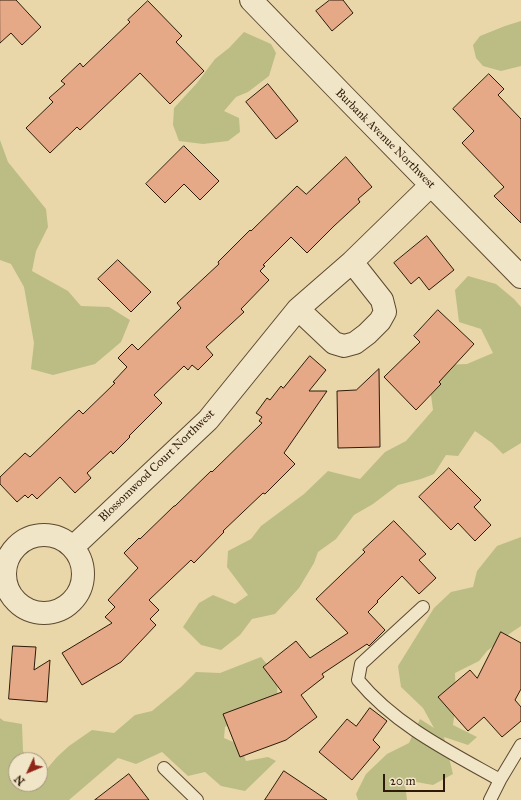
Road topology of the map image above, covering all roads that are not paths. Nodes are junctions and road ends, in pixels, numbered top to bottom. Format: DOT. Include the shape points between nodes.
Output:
graph roads {
  1 [pos="251,0"];
  2 [pos="431,184"];
  3 [pos="352,262"];
  4 [pos="521,277"];
  5 [pos="298,309"];
  6 [pos="73,547"];
  7 [pos="422,607"];
  8 [pos="521,745"];
  9 [pos="164,768"];
  10 [pos="500,780"];
  11 [pos="197,800"];
  12 [pos="490,800"];
  1 -- 2 [label="street, Burbank Avenue Northwest"];
  2 -- 3 [label="street, Blossomwood Court Northwest"];
  2 -- 4 [label="street, Burbank Avenue Northwest"];
  3 -- 5 [label="street, Blossomwood Court Northwest"];
  3 -- 5 [label="street" via="382,300 385,312 380,322 367,334 355,343 344,346 334,343"];
  5 -- 6 [label="street, Blossomwood Court Northwest" via="208,420"];
  7 -- 10 [label="lane" via="360,664 358,680 383,706 416,730"];
  8 -- 10 [label="lane"];
  9 -- 11 [label="lane"];
  10 -- 12 [label="lane"];
}
